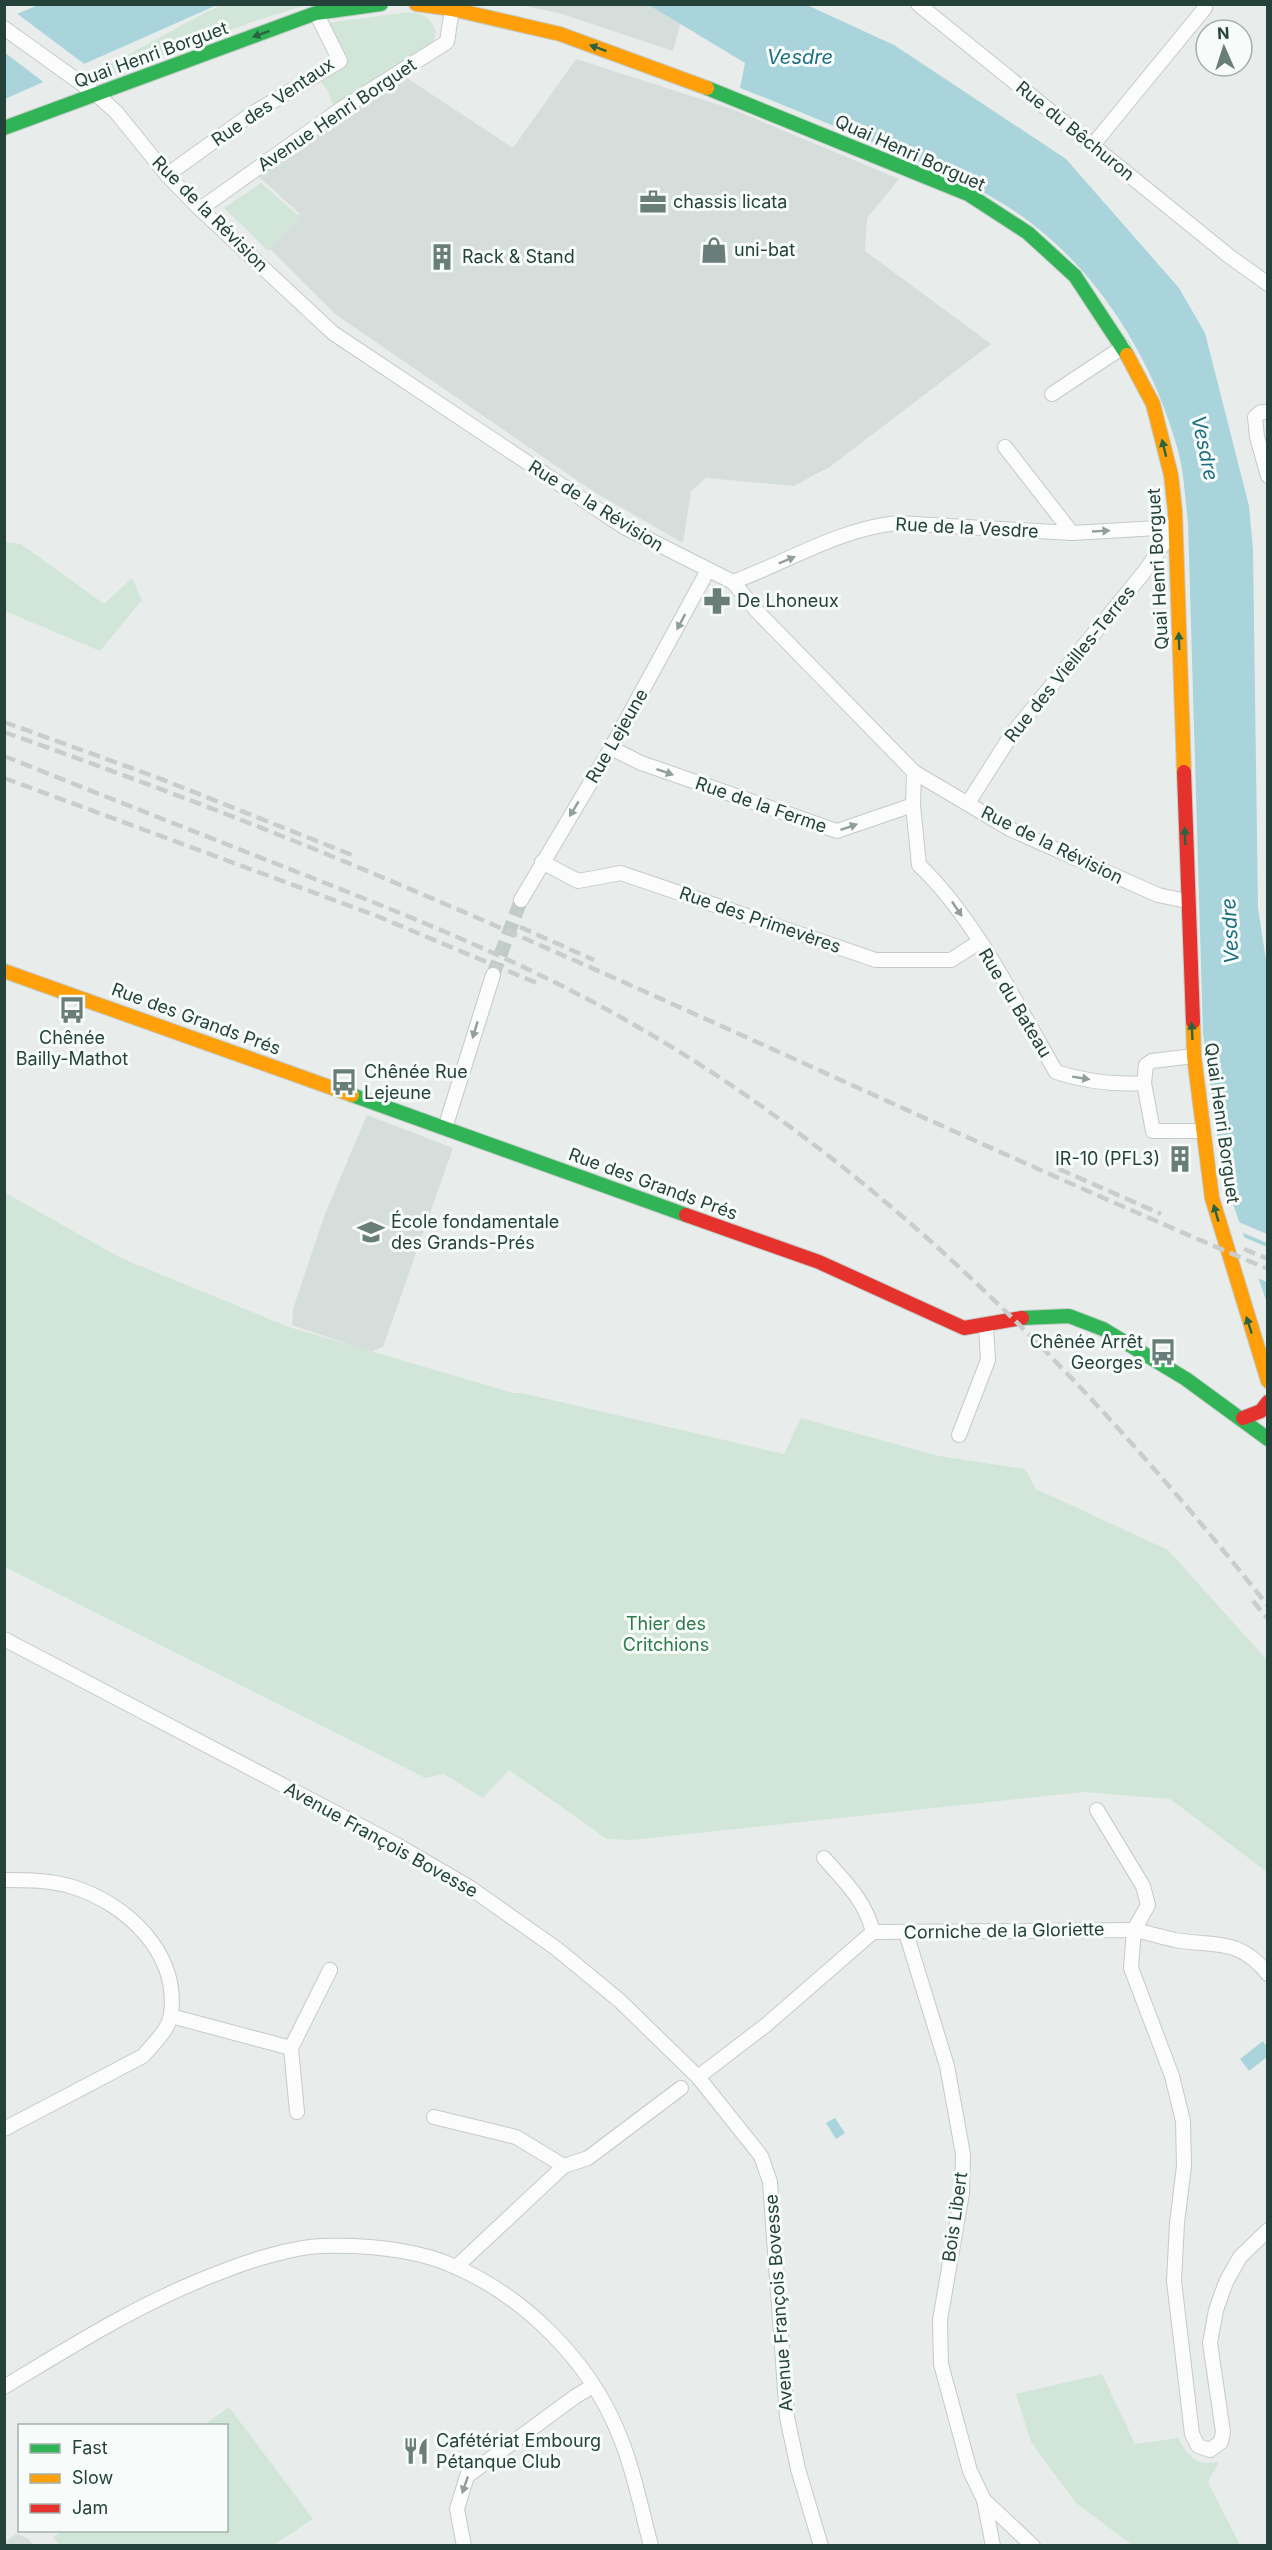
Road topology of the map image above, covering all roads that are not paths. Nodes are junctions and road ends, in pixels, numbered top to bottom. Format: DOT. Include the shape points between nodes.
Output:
graph roads {
  1 [pos="381,4"];
  2 [pos="416,4"];
  3 [pos="918,4"];
  4 [pos="1205,8"];
  5 [pos="452,9"];
  6 [pos="316,14"];
  7 [pos="4,28"];
  8 [pos="96,94"];
  9 [pos="4,128"];
  10 [pos="1092,146"];
  11 [pos="167,175"];
  12 [pos="200,209"];
  13 [pos="1268,284"];
  14 [pos="1123,347"];
  15 [pos="1052,394"];
  16 [pos="1268,412"];
  17 [pos="1005,447"];
  18 [pos="1268,476"];
  19 [pos="1175,527"];
  20 [pos="1072,533"];
  21 [pos="708,570"];
  22 [pos="733,582"];
  23 [pos="611,748"];
  24 [pos="914,772"];
  25 [pos="968,803"];
  26 [pos="913,805"];
  27 [pos="542,862"];
  28 [pos="521,900"];
  29 [pos="1187,902"];
  30 [pos="979,942"];
  31 [pos="4,971"];
  32 [pos="493,975"];
  33 [pos="1194,1056"];
  34 [pos="1143,1083"];
  35 [pos="445,1128"];
  36 [pos="1203,1131"];
  37 [pos="986,1327"];
  38 [pos="1268,1381"];
  39 [pos="1268,1402"];
  40 [pos="1243,1418"];
  41 [pos="959,1435"];
  42 [pos="1268,1438"];
  43 [pos="4,1639"];
  44 [pos="1097,1810"];
  45 [pos="824,1858"];
  46 [pos="4,1880"];
  47 [pos="1134,1930"];
  48 [pos="873,1932"];
  49 [pos="906,1933"];
  50 [pos="330,1970"];
  51 [pos="1268,1974"];
  52 [pos="171,2016"];
  53 [pos="291,2049"];
  54 [pos="698,2077"];
  55 [pos="681,2088"];
  56 [pos="297,2112"];
  57 [pos="434,2117"];
  58 [pos="4,2129"];
  59 [pos="564,2166"];
  60 [pos="1268,2230"];
  61 [pos="456,2267"];
  62 [pos="4,2386"];
  63 [pos="593,2386"];
  64 [pos="984,2500"];
  65 [pos="464,2546"];
  66 [pos="651,2546"];
  67 [pos="821,2546"];
  68 [pos="993,2546"];
  69 [pos="1033,2546"];
  1 -- 6 [label="main road, Quai Henri Borguet"];
  2 -- 5 [label="main road, Quai Henri Borguet"];
  3 -- 10 [label="street, Rue du Bêchuron"];
  4 -- 10 [label="street"];
  5 -- 12 [label="street, Avenue Henri Borguet" via="447,42 341,109"];
  14 -- 5 [label="main road, Quai Henri Borguet, one-way" via="1075,276 1028,233 968,194 734,97 560,34"];
  6 -- 8 [label="main road, Quai Henri Borguet, one-way"];
  6 -- 11 [label="street, Rue des Ventaux" via="340,61 250,116"];
  7 -- 8 [label="street, Rue de la Révision"];
  8 -- 9 [label="main road, Quai Henri Borguet"];
  8 -- 11 [label="street, Rue de la Révision" via="116,112"];
  10 -- 13 [label="street, Rue du Bêchuron"];
  11 -- 12 [label="street, Rue de la Révision"];
  12 -- 21 [label="street, Rue de la Révision" via="333,333 624,527"];
  14 -- 15 [label="street"];
  19 -- 14 [label="main road, Quai Henri Borguet, one-way" via="1171,475 1153,404"];
  16 -- 18 [label="street" via="1255,417"];
  17 -- 20 [label="street"];
  20 -- 19 [label="street, Rue de la Vesdre, one-way"];
  19 -- 25 [label="street, Rue des Vieilles-Terres" via="1145,571 1012,734"];
  29 -- 19 [label="main road, Quai Henri Borguet, one-way"];
  22 -- 20 [label="street, Rue de la Vesdre, one-way" via="878,525"];
  21 -- 22 [label="street, Rue de la Révision"];
  21 -- 23 [label="street, Rue Lejeune, one-way"];
  22 -- 24 [label="street, Rue de la Révision"];
  23 -- 26 [label="street, Rue de la Ferme, one-way" via="641,763 837,831"];
  23 -- 27 [label="street, Rue Lejeune, one-way"];
  24 -- 25 [label="street, Rue de la Révision"];
  24 -- 26 [label="street"];
  25 -- 29 [label="street, Rue de la Révision" via="1021,834 1158,895"];
  26 -- 30 [label="street, Rue du Bateau, one-way" via="919,865 942,887"];
  27 -- 28 [label="street, Rue Lejeune"];
  27 -- 30 [label="street, Rue des Primevères" via="578,881 621,873 876,960 951,960"];
  33 -- 29 [label="main road, Quai Henri Borguet, one-way"];
  30 -- 34 [label="street, Rue du Bateau, one-way" via="1056,1072 1083,1079"];
  31 -- 35 [label="main road, Rue des Grands Prés"];
  32 -- 35 [label="street, one-way"];
  33 -- 34 [label="street" via="1152,1061 1146,1065"];
  33 -- 36 [label="main road, Quai Henri Borguet"];
  34 -- 36 [label="street" via="1153,1131"];
  35 -- 37 [label="main road, Rue des Grands Prés" via="819,1262 964,1328"];
  38 -- 36 [label="main road, Quai Henri Borguet, one-way" via="1212,1198"];
  37 -- 40 [label="main road, Rue des Grands Prés" via="1033,1316 1067,1316 1094,1324 1170,1368"];
  37 -- 41 [label="street" via="988,1360"];
  39 -- 40 [label="main road" via="1261,1411"];
  40 -- 42 [label="main road, Rue des Grands Prés"];
  43 -- 54 [label="street, Avenue François Bovesse" via="397,1845 469,1887 557,1949 620,2001"];
  44 -- 47 [label="street" via="1143,1886 1148,1905"];
  45 -- 48 [label="street" via="853,1889 868,1913"];
  46 -- 52 [label="street" via="72,1887 105,1900 138,1926 156,1946 168,1969"];
  47 -- 49 [label="street, Corniche de la Gloriette"];
  47 -- 51 [label="street, Corniche de la Gloriette" via="1236,1948"];
  47 -- 60 [label="street" via="1131,1968 1172,2076 1183,2121 1184,2166 1174,2281 1192,2434 1198,2446 1210,2450 1221,2442 1223,2432 1210,2343 1216,2310 1240,2257"];
  48 -- 49 [label="street, Corniche de la Gloriette"];
  48 -- 54 [label="street" via="766,2025"];
  49 -- 64 [label="street, Bois Libert" via="947,2066 963,2154 962,2193 940,2320 941,2364 970,2471"];
  50 -- 53 [label="street"];
  52 -- 53 [label="street"];
  52 -- 58 [label="street" via="160,2037 143,2056"];
  53 -- 56 [label="street"];
  54 -- 67 [label="street, Avenue François Bovesse" via="761,2156 770,2182 787,2417"];
  55 -- 59 [label="street" via="588,2157"];
  57 -- 59 [label="street" via="516,2138"];
  59 -- 61 [label="street"];
  61 -- 62 [label="street" via="396,2251 321,2246 269,2258 223,2271 161,2296"];
  61 -- 63 [label="street" via="507,2296 546,2327"];
  63 -- 65 [label="street, one-way" via="467,2476 457,2509"];
  63 -- 66 [label="street" via="618,2432"];
  64 -- 68 [label="street, Bois Libert"];
  64 -- 69 [label="street, Bois Libert"];
}
